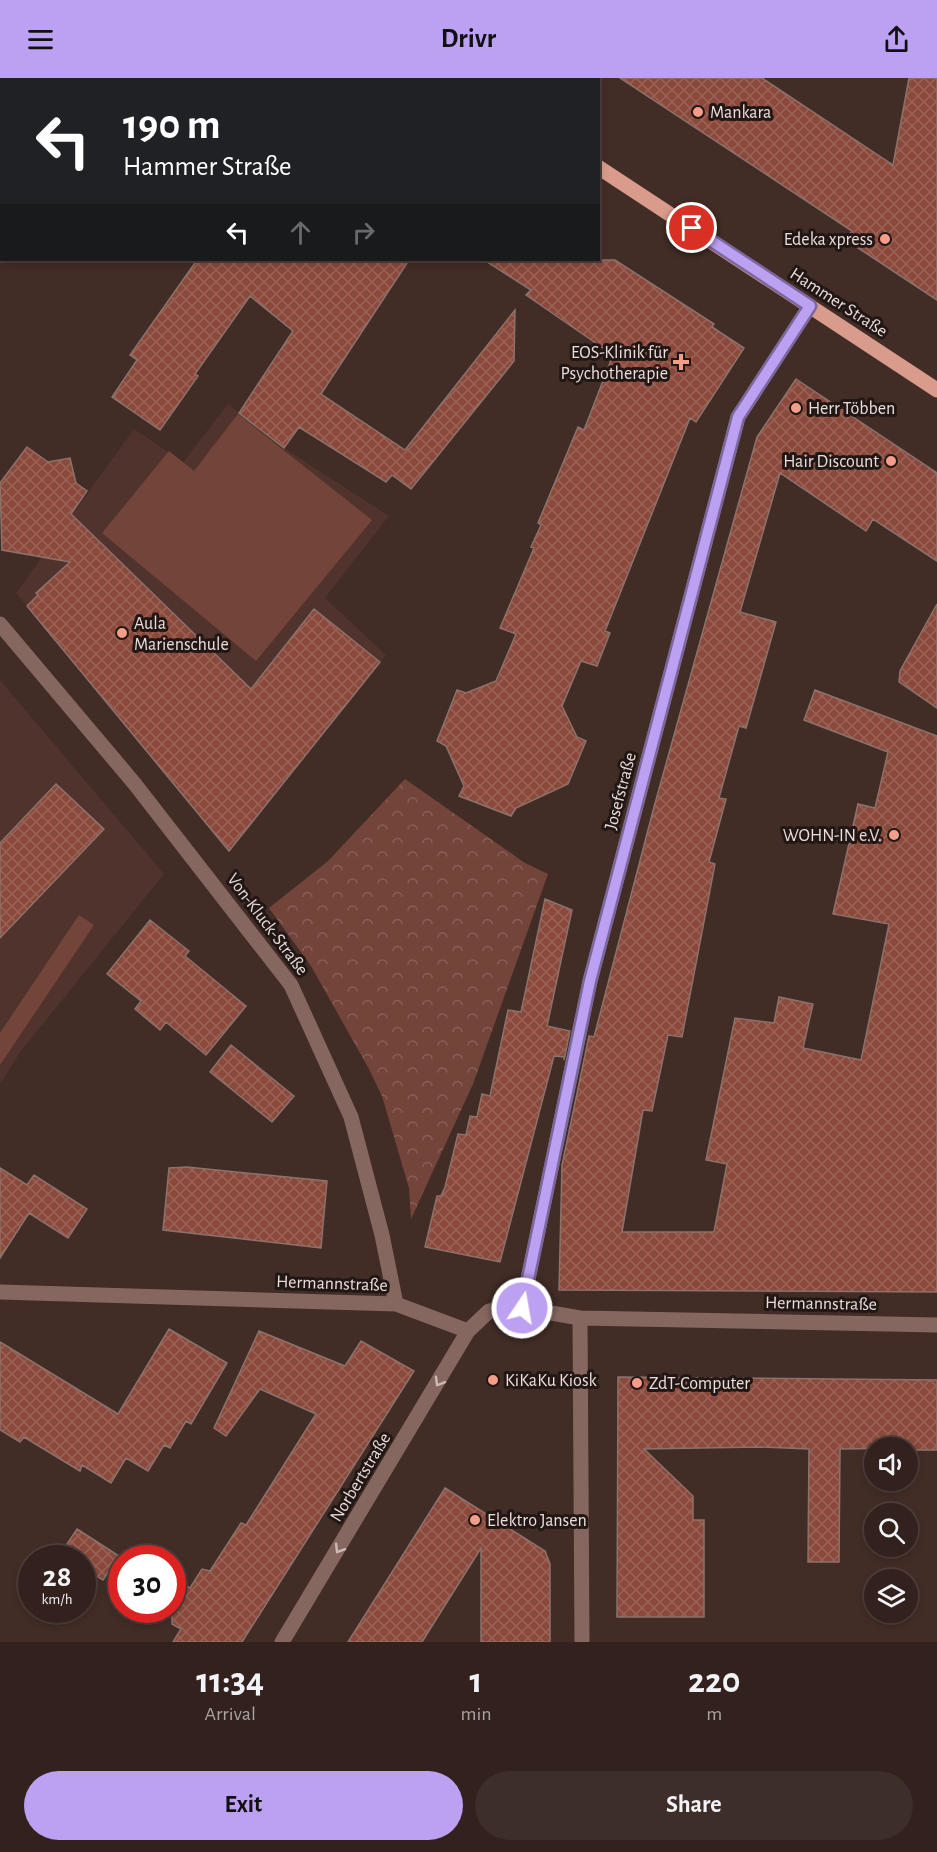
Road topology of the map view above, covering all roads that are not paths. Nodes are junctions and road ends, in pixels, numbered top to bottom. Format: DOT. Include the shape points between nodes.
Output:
graph roads {
  1 [pos="600,168"];
  2 [pos="810,306"];
  3 [pos="937,390"];
  4 [pos="0,624"];
  5 [pos="0,1292"];
  6 [pos="396,1304"];
  7 [pos="522,1308"];
  8 [pos="580,1318"];
  9 [pos="937,1325"];
  10 [pos="468,1331"];
  11 [pos="282,1642"];
  12 [pos="582,1642"];
  1 -- 2 [label="main road, Hammer Straße"];
  2 -- 3 [label="main road, Hammer Straße"];
  2 -- 7 [label="street, Josefstraße" via="738,417 590,981"];
  4 -- 6 [label="street, Von-Kluck-Straße" via="134,783 291,985 351,1117"];
  5 -- 6 [label="street, Hermannstraße"];
  6 -- 10 [label="street, Hermannstraße"];
  7 -- 8 [label="street, Hermannstraße"];
  7 -- 10 [label="street, Hermannstraße" via="489,1311"];
  8 -- 9 [label="street, Hermannstraße"];
  8 -- 12 [label="street"];
  10 -- 11 [label="street, Norbertstraße, one-way"];
}
